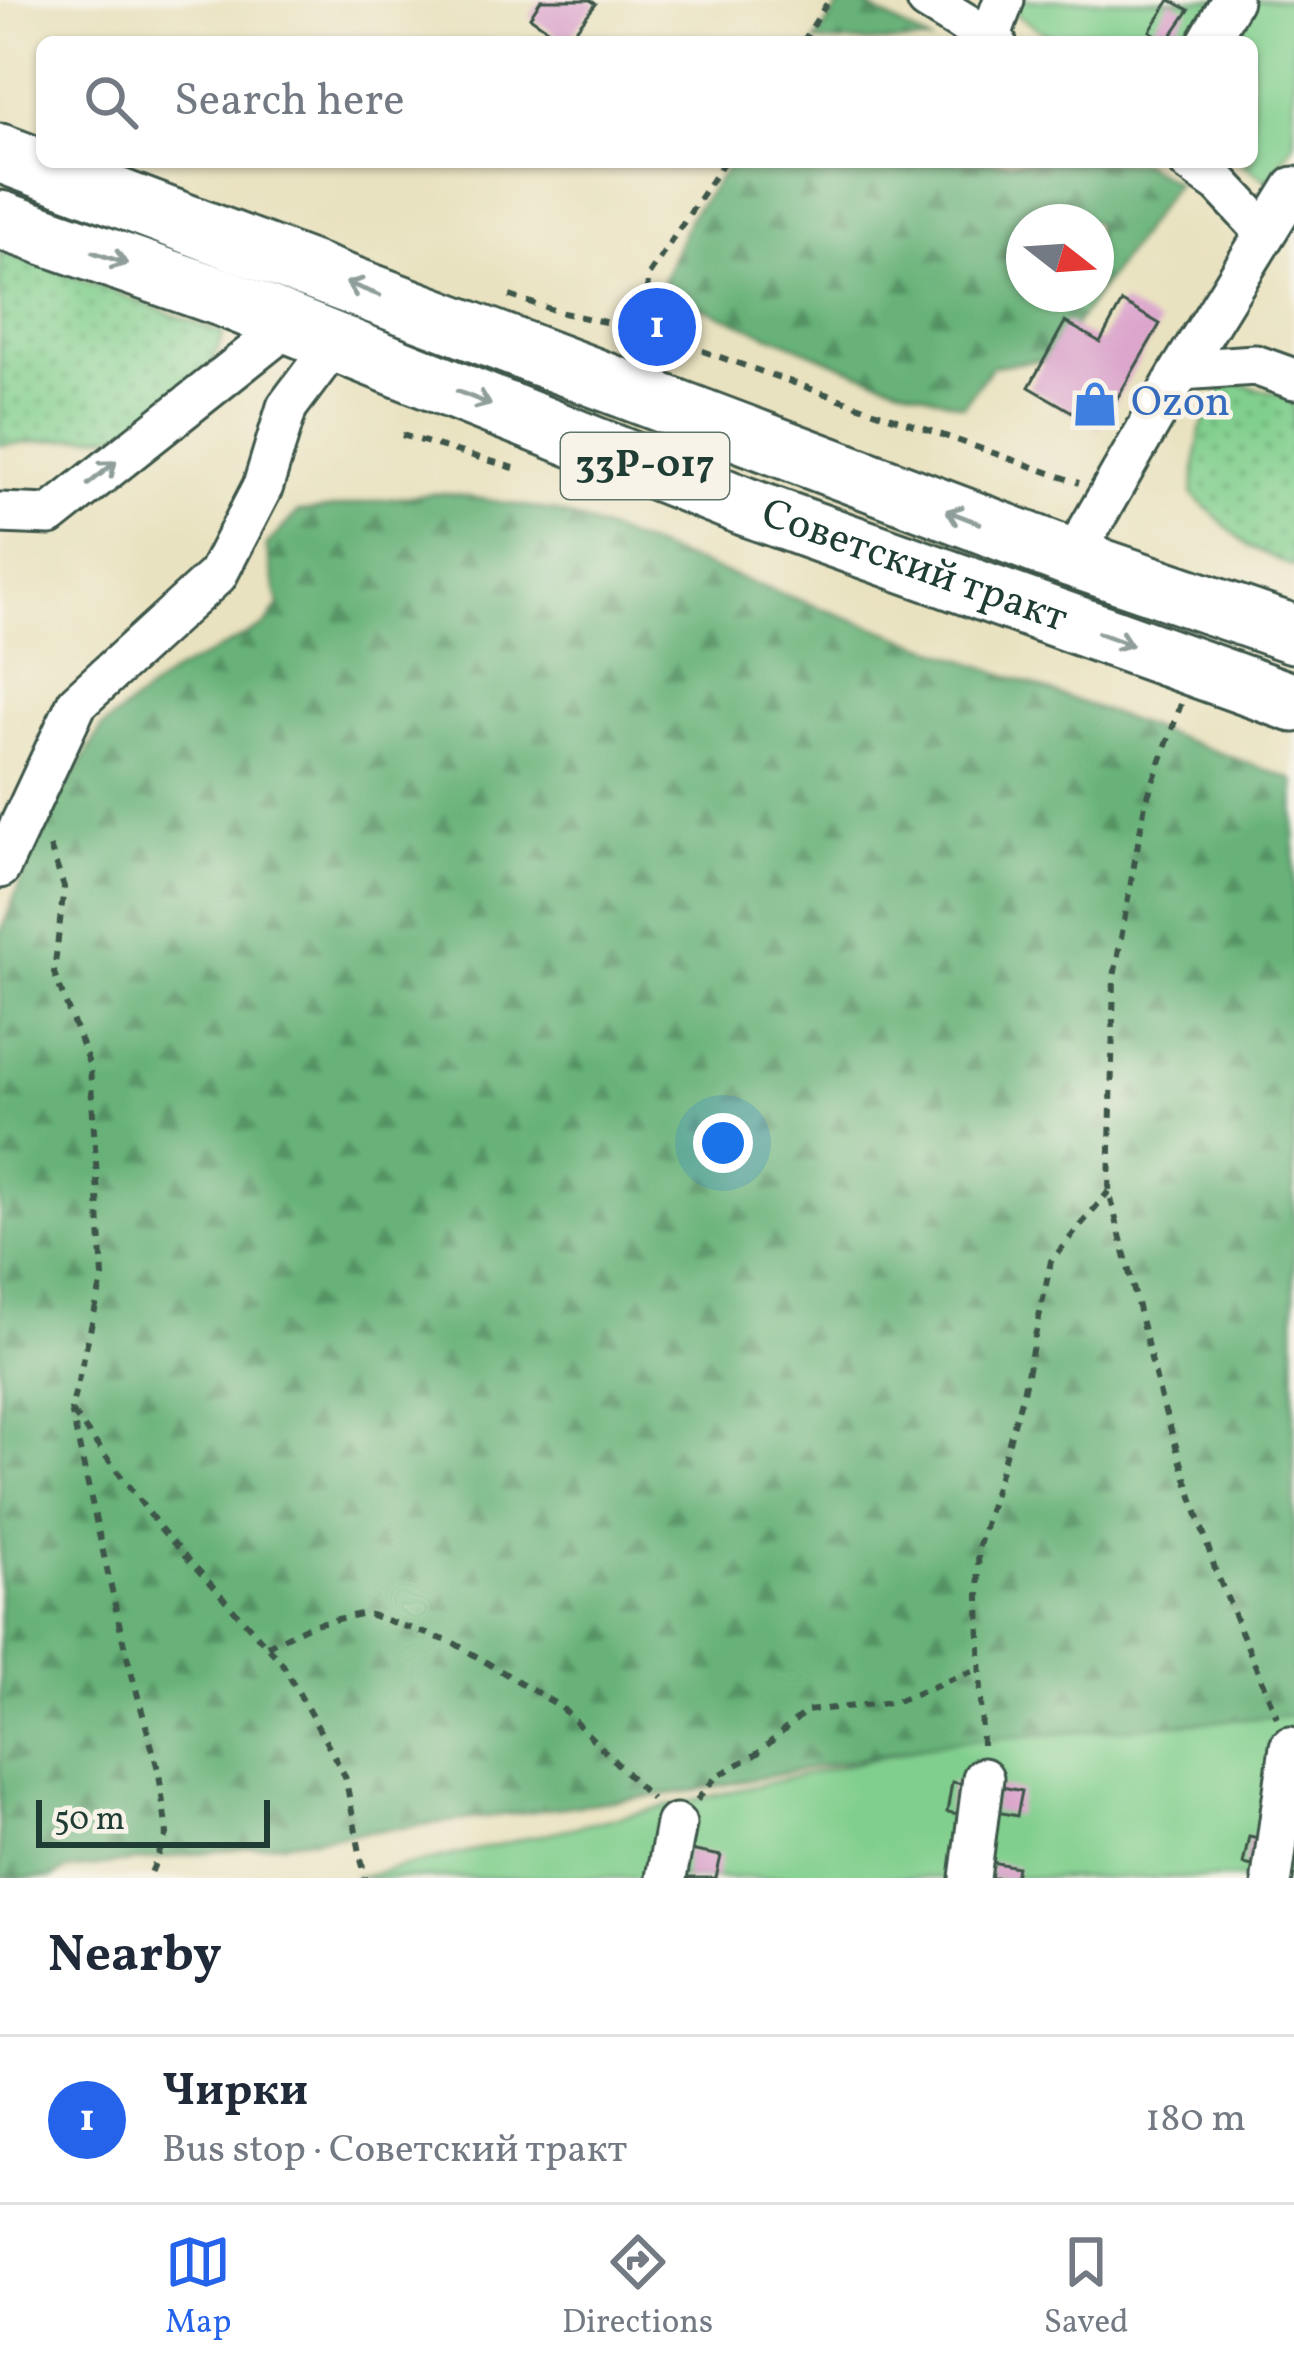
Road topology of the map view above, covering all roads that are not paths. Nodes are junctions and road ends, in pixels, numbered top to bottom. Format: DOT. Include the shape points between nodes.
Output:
graph roads {
  1 [pos="927,0"];
  2 [pos="1004,0"];
  3 [pos="1232,0"];
  4 [pos="986,36"];
  5 [pos="994,36"];
  6 [pos="1211,36"];
  7 [pos="0,153"];
  8 [pos="36,167"];
  9 [pos="40,168"];
  10 [pos="1197,168"];
  11 [pos="1294,187"];
  12 [pos="0,220"];
  13 [pos="1264,231"];
  14 [pos="312,334"];
  15 [pos="1181,370"];
  16 [pos="1294,379"];
  17 [pos="0,513"];
  18 [pos="1072,558"];
  19 [pos="1294,634"];
  20 [pos="1294,703"];
  21 [pos="0,868"];
  22 [pos="1290,1747"];
  23 [pos="983,1778"];
  24 [pos="676,1824"];
  25 [pos="666,1878"];
  26 [pos="970,1878"];
  27 [pos="1272,1878"];
  1 -- 4 [label="street"];
  2 -- 5 [label="street"];
  3 -- 6 [label="street"];
  8 -- 7 [label="highway, Советский тракт / 33Р-017, one-way"];
  18 -- 9 [label="highway, Советский тракт / 33Р-017, one-way"];
  10 -- 13 [label="street"];
  11 -- 13 [label="street"];
  12 -- 14 [label="highway, Советский тракт / 33Р-017, one-way"];
  13 -- 15 [label="street"];
  17 -- 14 [label="street, one-way" via="50,515"];
  14 -- 20 [label="highway, Советский тракт / 33Р-017, one-way" via="744,506"];
  14 -- 21 [label="street" via="263,486 217,575 77,704"];
  15 -- 16 [label="street" via="1255,365"];
  15 -- 18 [label="street"];
  18 -- 19 [label="highway, Советский тракт / 33Р-017"];
  22 -- 27 [label="street"];
  23 -- 26 [label="street"];
  24 -- 25 [label="street"];
}
